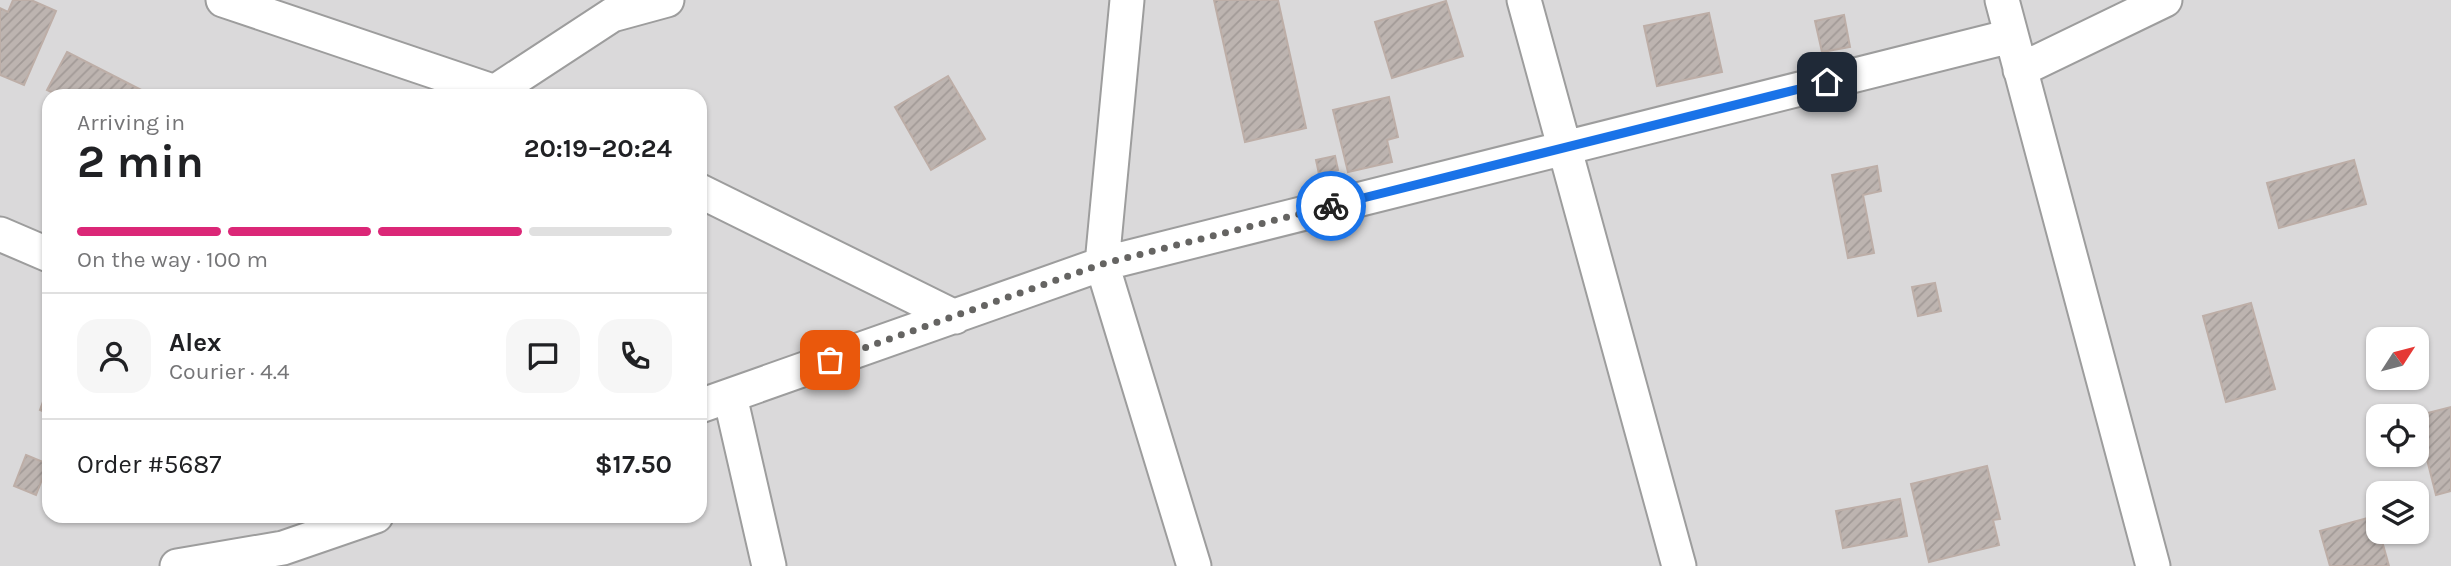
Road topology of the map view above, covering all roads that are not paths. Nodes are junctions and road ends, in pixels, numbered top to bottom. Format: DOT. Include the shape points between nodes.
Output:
graph roads {
  1 [pos="223,0"];
  2 [pos="667,0"];
  3 [pos="1127,0"];
  4 [pos="1524,0"];
  5 [pos="2003,0"];
  6 [pos="2165,0"];
  7 [pos="2011,36"];
  8 [pos="2020,70"];
  9 [pos="486,89"];
  10 [pos="508,89"];
  11 [pos="1565,148"];
  12 [pos="707,194"];
  13 [pos="0,234"];
  14 [pos="42,252"];
  15 [pos="1102,264"];
  16 [pos="955,317"];
  17 [pos="715,401"];
  18 [pos="361,523"];
  19 [pos="286,557"];
  20 [pos="177,566"];
  21 [pos="769,566"];
  22 [pos="1194,566"];
  23 [pos="1679,566"];
  24 [pos="2153,566"];
  1 -- 9 [label="street"];
  2 -- 10 [label="street" via="612,15"];
  3 -- 15 [label="street"];
  4 -- 11 [label="street"];
  5 -- 7 [label="street"];
  6 -- 8 [label="street"];
  7 -- 8 [label="street"];
  7 -- 11 [label="street"];
  8 -- 24 [label="street"];
  11 -- 15 [label="street"];
  11 -- 23 [label="street"];
  12 -- 16 [label="street"];
  13 -- 14 [label="street"];
  15 -- 16 [label="street"];
  15 -- 22 [label="street"];
  16 -- 17 [label="street"];
  17 -- 21 [label="street"];
  18 -- 19 [label="street"];
  19 -- 20 [label="street"];
}
